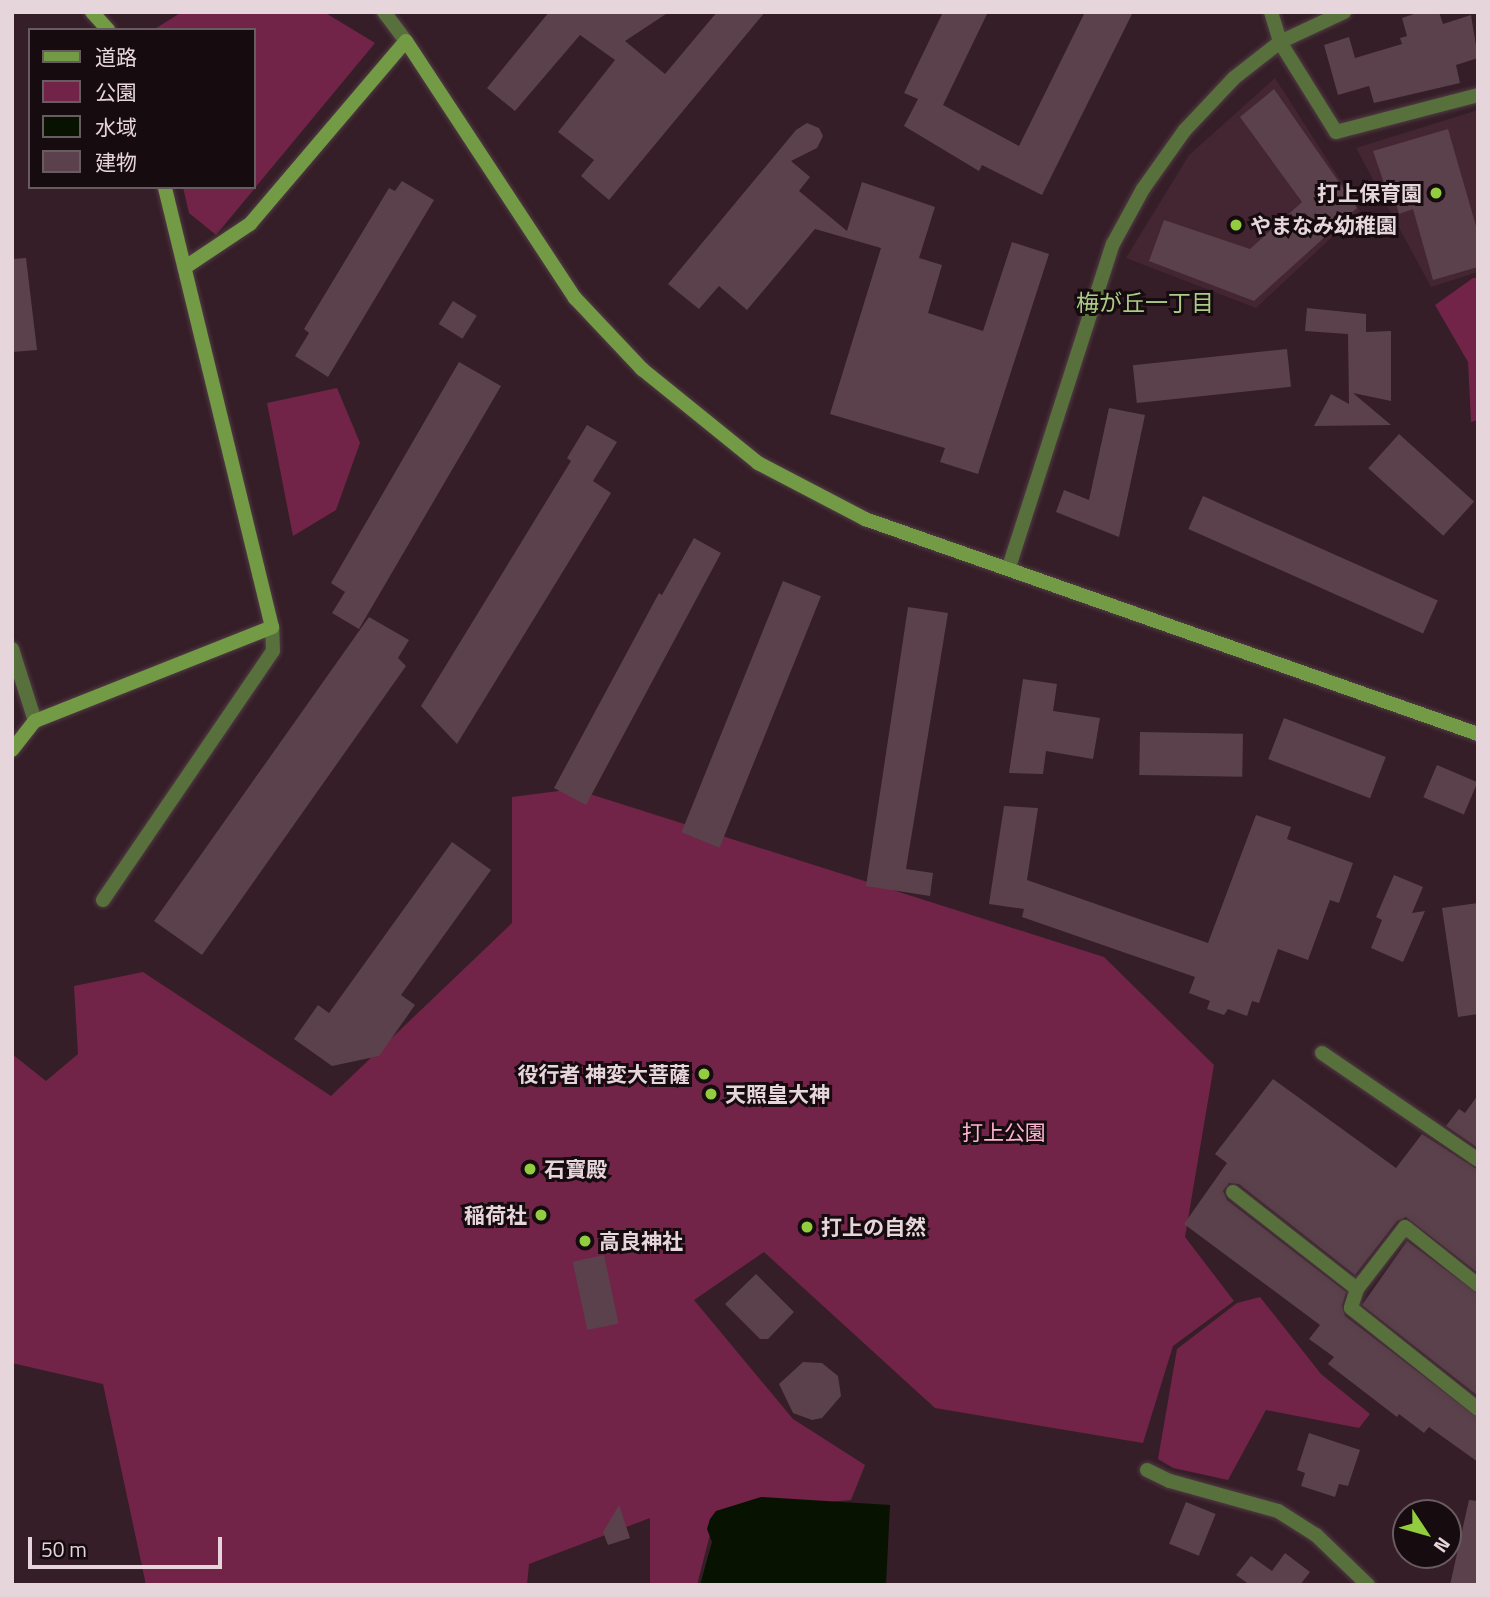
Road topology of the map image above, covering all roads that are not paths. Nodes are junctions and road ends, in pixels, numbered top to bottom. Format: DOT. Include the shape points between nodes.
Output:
graph roads {
  1 [pos="92,12"];
  2 [pos="384,12"];
  3 [pos="1270,12"];
  4 [pos="1344,12"];
  5 [pos="106,28"];
  6 [pos="406,41"];
  7 [pos="1280,42"];
  8 [pos="1478,94"];
  9 [pos="166,189"];
  10 [pos="187,266"];
  11 [pos="1009,567"];
  12 [pos="272,627"];
  13 [pos="12,649"];
  14 [pos="35,721"];
  15 [pos="1478,734"];
  16 [pos="12,750"];
  17 [pos="103,900"];
  18 [pos="1322,1054"];
  19 [pos="1478,1160"];
  20 [pos="1233,1192"];
  21 [pos="1478,1285"];
  22 [pos="1357,1289"];
  23 [pos="1478,1409"];
  24 [pos="1147,1470"];
  25 [pos="1368,1585"];
  1 -- 5 [label="street"];
  2 -- 6 [label="street"];
  3 -- 7 [label="street"];
  4 -- 7 [label="street"];
  6 -- 10 [label="street" via="250,224"];
  6 -- 11 [label="street" via="575,298 642,369 758,463 865,519"];
  7 -- 8 [label="street" via="1336,132"];
  7 -- 11 [label="street" via="1234,78 1185,130 1143,189 1113,244"];
  9 -- 10 [label="street"];
  10 -- 12 [label="street"];
  11 -- 15 [label="street"];
  12 -- 14 [label="street"];
  12 -- 17 [label="street" via="273,651"];
  13 -- 14 [label="street"];
  14 -- 16 [label="street"];
  18 -- 19 [label="street"];
  20 -- 22 [label="street"];
  21 -- 22 [label="street" via="1405,1227"];
  22 -- 23 [label="street" via="1351,1308"];
  24 -- 25 [label="street" via="1170,1481 1278,1511 1332,1548"];
}
